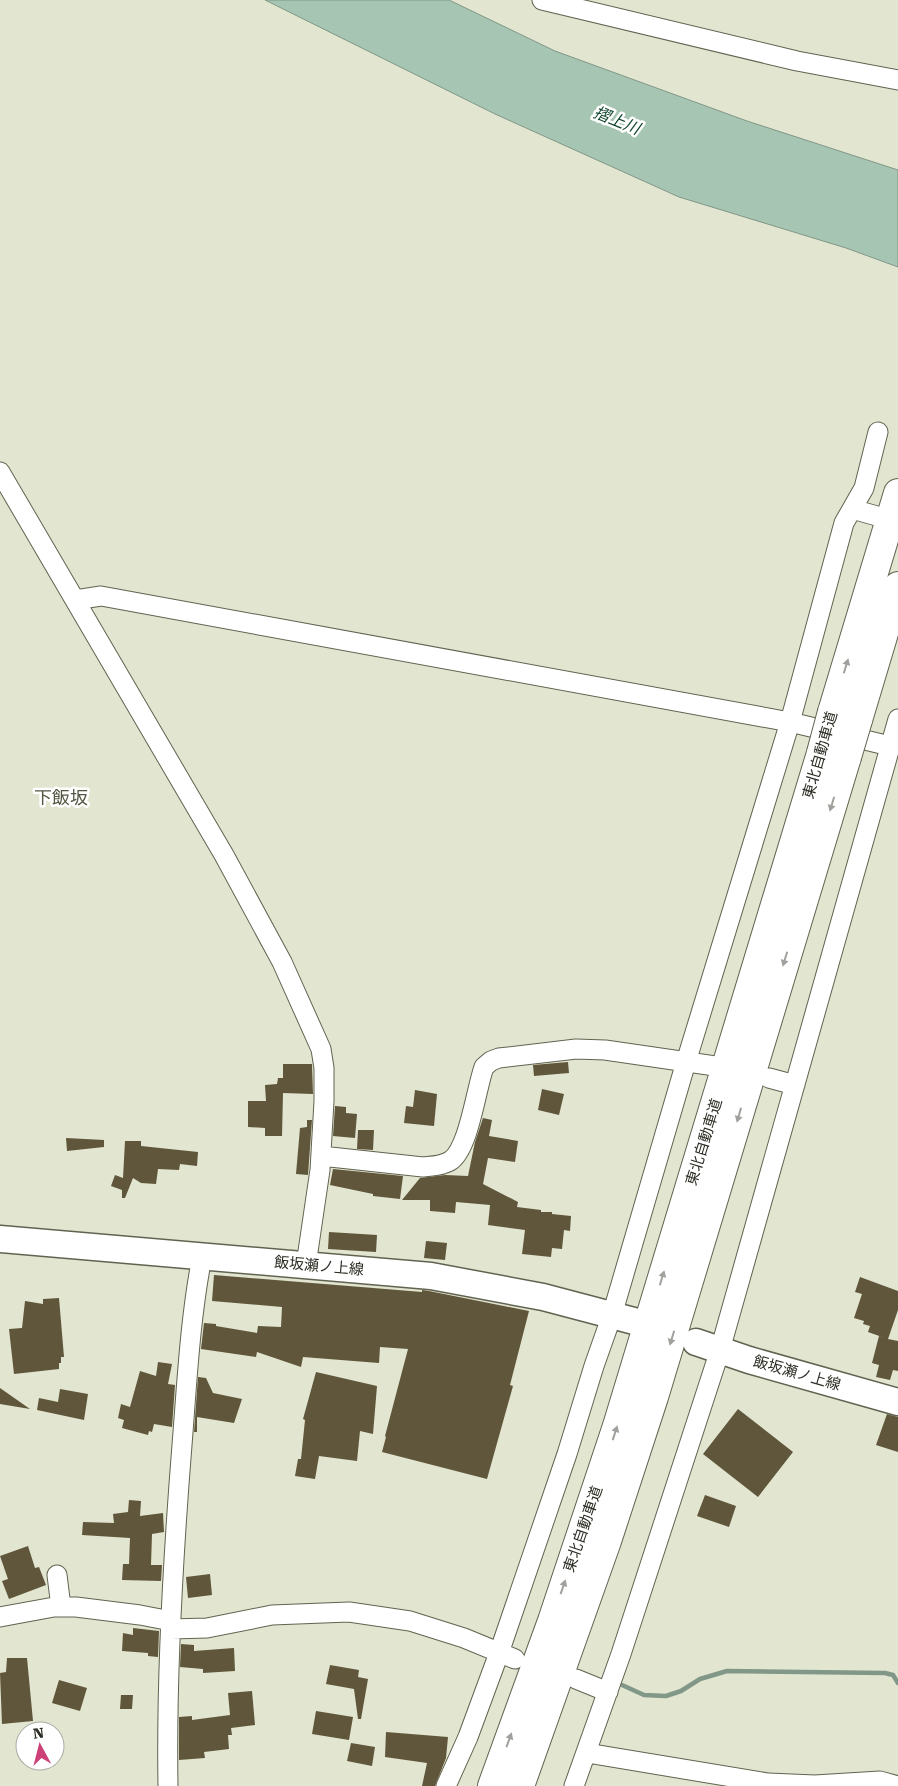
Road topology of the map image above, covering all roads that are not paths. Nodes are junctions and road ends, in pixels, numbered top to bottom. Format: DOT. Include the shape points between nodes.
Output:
graph roads {
  1 [pos="542,0"];
  2 [pos="898,80"];
  3 [pos="878,432"];
  4 [pos="0,472"];
  5 [pos="898,493"];
  6 [pos="852,509"];
  7 [pos="877,516"];
  8 [pos="898,586"];
  9 [pos="75,600"];
  10 [pos="898,719"];
  11 [pos="790,722"];
  12 [pos="894,745"];
  13 [pos="834,755"];
  14 [pos="686,1062"];
  15 [pos="715,1066"];
  16 [pos="769,1078"];
  17 [pos="795,1084"];
  18 [pos="321,1156"];
  19 [pos="0,1239"];
  20 [pos="202,1257"];
  21 [pos="306,1265"];
  22 [pos="623,1318"];
  23 [pos="708,1346"];
  24 [pos="898,1402"];
  25 [pos="57,1575"];
  26 [pos="60,1607"];
  27 [pos="0,1617"];
  28 [pos="171,1625"];
  29 [pos="507,1656"];
  30 [pos="576,1679"];
  31 [pos="608,1692"];
  32 [pos="587,1753"];
  33 [pos="168,1786"];
  34 [pos="446,1786"];
  35 [pos="492,1786"];
  36 [pos="520,1786"];
  37 [pos="574,1786"];
  38 [pos="898,1786"];
  1 -- 2 [label="street" via="797,61"];
  3 -- 6 [label="street" via="864,488"];
  4 -- 9 [label="street"];
  13 -- 5 [label="highway, 東北自動車道, one-way, bridge" via="832,712"];
  6 -- 7 [label="street"];
  6 -- 11 [label="street" via="844,523"];
  8 -- 13 [label="highway, 東北自動車道, bridge" via="858,720"];
  9 -- 11 [label="street" via="101,596"];
  9 -- 18 [label="street" via="224,855 282,962 321,1050 324,1101"];
  10 -- 12 [label="street"];
  11 -- 12 [label="street"];
  11 -- 14 [label="street"];
  12 -- 17 [label="street"];
  35 -- 13 [label="highway, 東北自動車道, one-way" via="617,1426"];
  13 -- 36 [label="highway, 東北自動車道, one-way" via="654,1397"];
  14 -- 15 [label="street"];
  14 -- 18 [label="street" via="576,1049 499,1058 484,1067 467,1133 451,1161 423,1167"];
  14 -- 22 [label="street"];
  16 -- 17 [label="street"];
  17 -- 23 [label="street"];
  18 -- 21 [label="street"];
  19 -- 20 [label="main road, 飯坂瀬ノ上線"];
  20 -- 21 [label="main road, 飯坂瀬ノ上線"];
  20 -- 28 [label="street" via="194,1298 175,1532"];
  21 -- 22 [label="main road, 飯坂瀬ノ上線" via="471,1282 543,1296"];
  22 -- 29 [label="street" via="594,1366"];
  23 -- 24 [label="main road, 飯坂瀬ノ上線"];
  23 -- 31 [label="street"];
  25 -- 26 [label="street"];
  26 -- 27 [label="street"];
  26 -- 28 [label="street" via="140,1615"];
  28 -- 29 [label="street" via="207,1628 272,1615 350,1612 410,1621"];
  28 -- 33 [label="street"];
  29 -- 34 [label="street"];
  30 -- 31 [label="street"];
  31 -- 32 [label="street"];
  32 -- 37 [label="street"];
  32 -- 38 [label="street" via="768,1783 815,1785 880,1781"];
}
